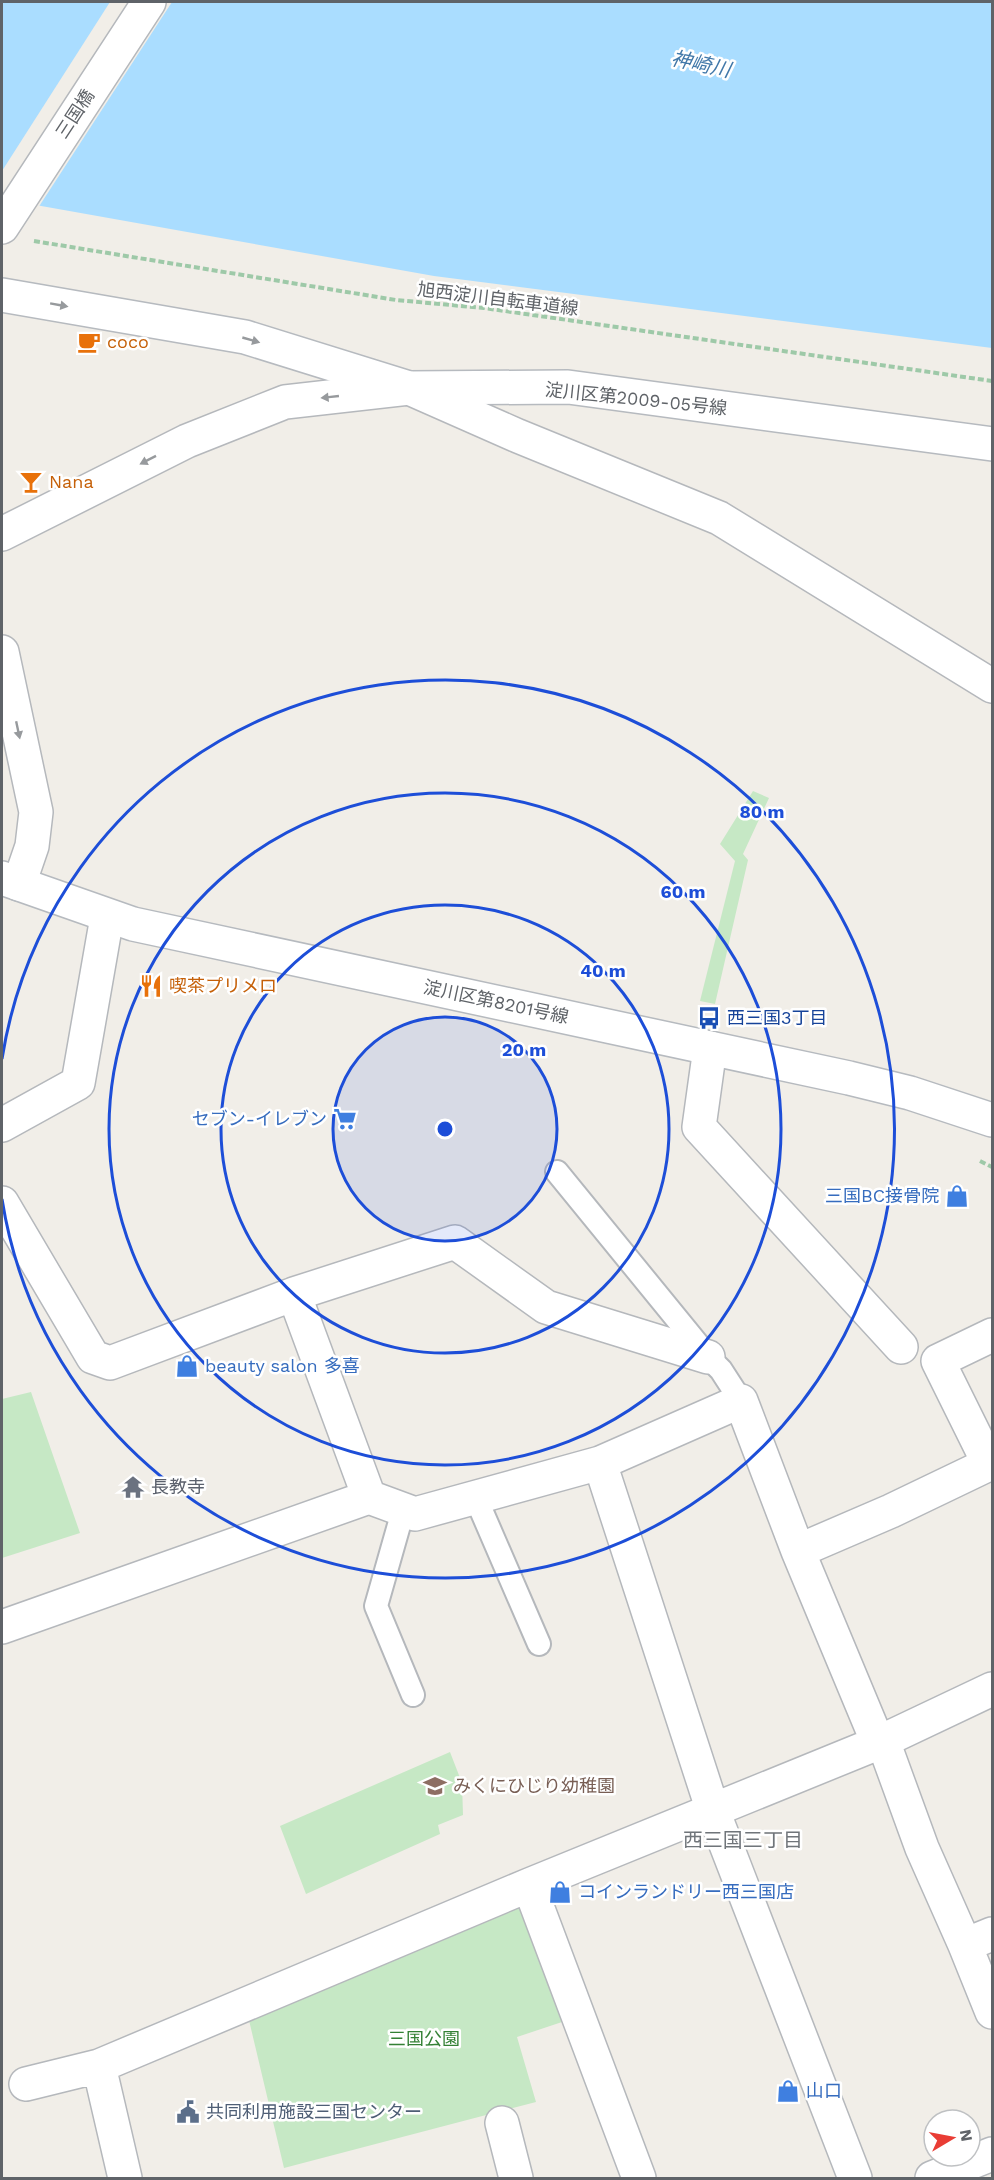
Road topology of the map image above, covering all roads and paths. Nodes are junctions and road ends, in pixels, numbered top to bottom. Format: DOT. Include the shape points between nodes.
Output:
graph roads {
  1 [pos="149,2"];
  2 [pos="12,233"];
  3 [pos="2,295"];
  4 [pos="993,381"];
  5 [pos="410,388"];
  6 [pos="993,444"];
  7 [pos="2,534"];
  8 [pos="2,652"];
  9 [pos="993,686"];
  10 [pos="7,883"];
  11 [pos="107,916"];
  12 [pos="710,1048"];
  13 [pos="993,1120"];
  14 [pos="2,1125"];
  15 [pos="980,1161"];
  16 [pos="993,1167"];
  17 [pos="557,1172"];
  18 [pos="2,1203"];
  19 [pos="294,1294"];
  20 [pos="993,1335"];
  21 [pos="901,1347"];
  22 [pos="708,1357"];
  23 [pos="741,1401"];
  24 [pos="600,1463"];
  25 [pos="991,1467"];
  26 [pos="475,1496"];
  27 [pos="369,1497"];
  28 [pos="403,1511"];
  29 [pos="798,1551"];
  30 [pos="2,1627"];
  31 [pos="539,1644"];
  32 [pos="993,1689"];
  33 [pos="412,1695"];
  34 [pos="880,1742"];
  35 [pos="713,1810"];
  36 [pos="529,1885"];
  37 [pos="979,1940"];
  38 [pos="993,2012"];
  39 [pos="99,2066"];
  40 [pos="26,2084"];
  41 [pos="502,2123"];
  42 [pos="993,2154"];
  43 [pos="125,2178"];
  44 [pos="516,2178"];
  45 [pos="639,2178"];
  46 [pos="855,2178"];
  47 [pos="932,2178"];
  1 -- 2 [label="street, 三国橋"];
  2 -- 4 [label="path, 旭西淀川自転車道線" via="396,300 484,308"];
  3 -- 5 [label="street, 淀川区第2009-05号線, one-way" via="245,338"];
  5 -- 6 [label="street, 淀川区第2009-05号線" via="568,387"];
  5 -- 7 [label="street, one-way" via="285,402 187,441"];
  5 -- 9 [label="street" via="719,518"];
  8 -- 10 [label="street, one-way" via="36,812 32,846"];
  10 -- 11 [label="street, 淀川区第8201号線"];
  11 -- 12 [label="street, 淀川区第8201号線"];
  11 -- 14 [label="street" via="78,1083"];
  12 -- 13 [label="street, 淀川区第8201号線" via="910,1093"];
  12 -- 21 [label="street" via="699,1127"];
  15 -- 16 [label="path"];
  17 -- 22 [label="lane"];
  18 -- 19 [label="street" via="93,1358 110,1363"];
  19 -- 22 [label="street" via="454,1242 546,1307"];
  19 -- 27 [label="street"];
  20 -- 25 [label="street" via="938,1361"];
  22 -- 23 [label="lane" via="722,1370"];
  23 -- 24 [label="street"];
  23 -- 29 [label="street"];
  24 -- 26 [label="street"];
  24 -- 35 [label="street"];
  25 -- 29 [label="street"];
  26 -- 28 [label="street" via="415,1514"];
  26 -- 31 [label="lane"];
  27 -- 28 [label="street"];
  27 -- 30 [label="street"];
  28 -- 33 [label="lane" via="376,1606"];
  29 -- 34 [label="street"];
  32 -- 34 [label="street"];
  34 -- 35 [label="street"];
  34 -- 37 [label="street" via="922,1848"];
  35 -- 36 [label="street"];
  35 -- 46 [label="street"];
  36 -- 39 [label="street"];
  36 -- 45 [label="street"];
  37 -- 38 [label="street"];
  39 -- 40 [label="street"];
  39 -- 43 [label="street"];
  41 -- 44 [label="street"];
  42 -- 47 [label="street"];
}
